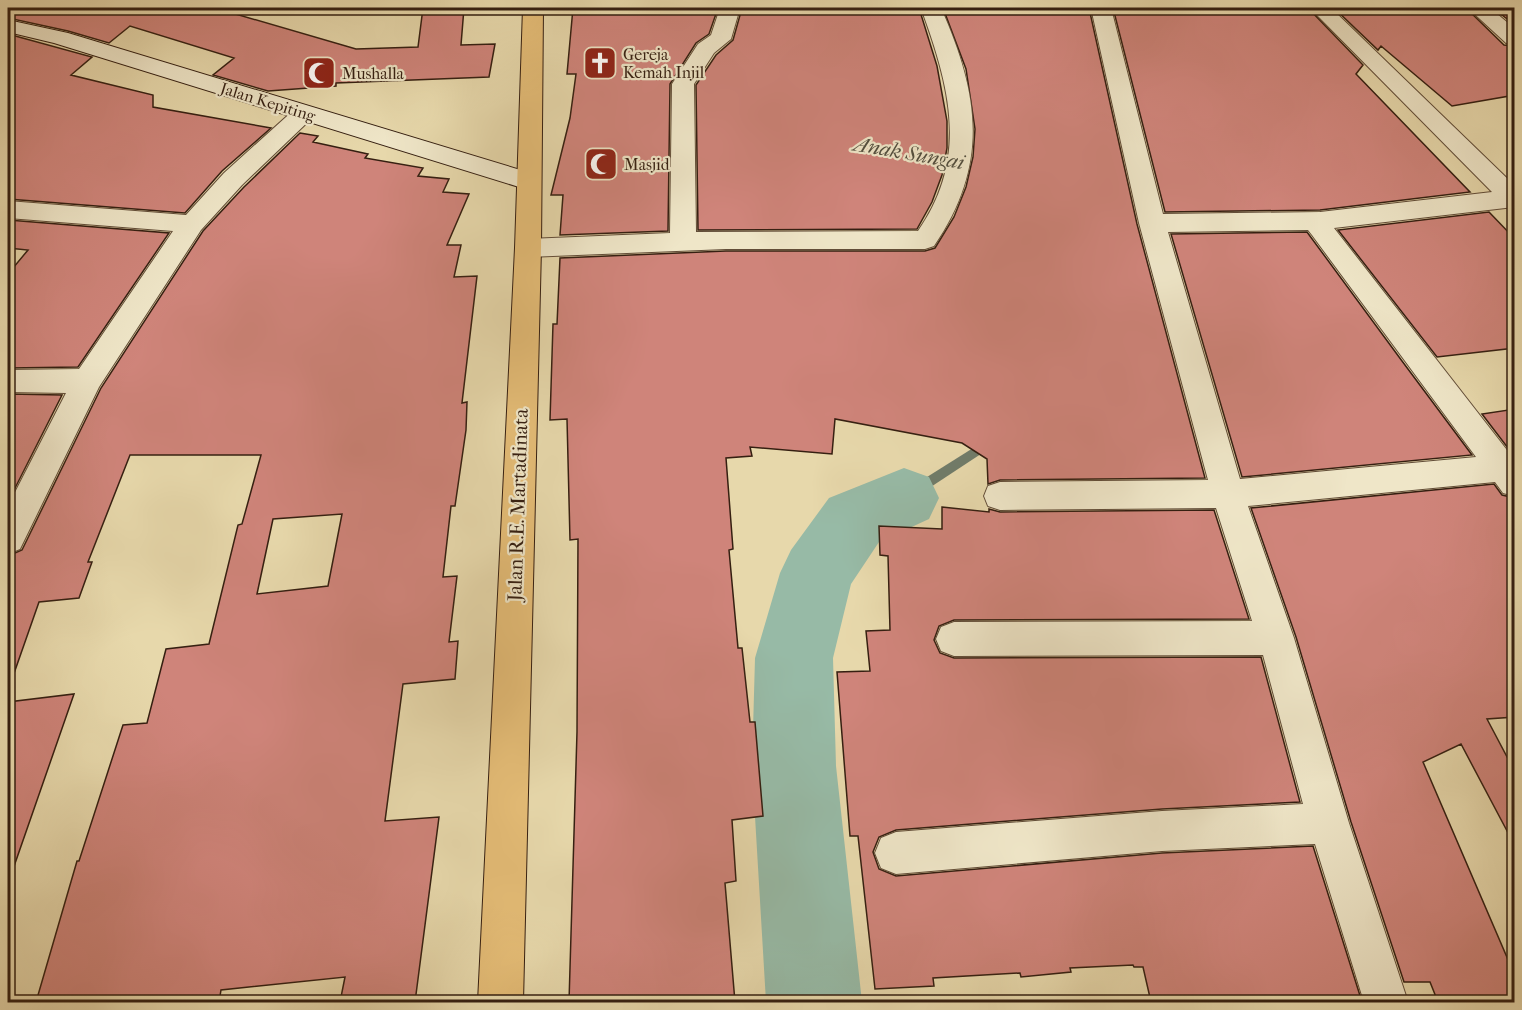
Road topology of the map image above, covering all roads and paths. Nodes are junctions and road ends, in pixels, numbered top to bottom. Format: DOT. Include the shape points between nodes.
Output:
graph roads {
  1 [pos="533,8"];
  2 [pos="730,8"];
  3 [pos="931,8"];
  4 [pos="1101,8"];
  5 [pos="1320,8"];
  6 [pos="1485,14"];
  7 [pos="1515,17"];
  8 [pos="8,26"];
  9 [pos="1515,38"];
  10 [pos="304,113"];
  11 [pos="528,181"];
  12 [pos="1514,198"];
  13 [pos="8,209"];
  14 [pos="1320,221"];
  15 [pos="1152,223"];
  16 [pos="192,224"];
  17 [pos="683,240"];
  18 [pos="528,248"];
  19 [pos="8,381"];
  20 [pos="87,381"];
  21 [pos="1511,473"];
  22 [pos="1228,494"];
  23 [pos="1000,496"];
  24 [pos="8,538"];
  25 [pos="1276,638"];
  26 [pos="954,639"];
  27 [pos="1329,823"];
  28 [pos="896,853"];
  29 [pos="500,1002"];
  30 [pos="1386,1002"];
  1 -- 11 [label="highway, Jalan R.E. Martadinata"];
  2 -- 17 [label="street" via="720,39 706,49 683,84"];
  3 -- 17 [label="street" via="957,81 963,142 939,223 925,240"];
  4 -- 15 [label="street"];
  5 -- 12 [label="street"];
  6 -- 7 [label="street"];
  6 -- 9 [label="street"];
  8 -- 10 [label="street, Jalan Kepiting" via="60,38"];
  10 -- 11 [label="street, Jalan Kepiting"];
  10 -- 16 [label="street" via="233,179"];
  11 -- 18 [label="highway, Jalan R.E. Martadinata"];
  12 -- 14 [label="street"];
  13 -- 16 [label="street"];
  14 -- 15 [label="street"];
  14 -- 21 [label="street" via="1321,229 1352,271"];
  15 -- 22 [label="street"];
  16 -- 20 [label="street"];
  17 -- 18 [label="street"];
  18 -- 29 [label="highway, Jalan R.E. Martadinata"];
  19 -- 20 [label="street"];
  20 -- 24 [label="street"];
  21 -- 22 [label="street"];
  22 -- 23 [label="street"];
  22 -- 25 [label="street"];
  25 -- 26 [label="street"];
  25 -- 27 [label="street"];
  27 -- 28 [label="street" via="1162,831"];
  27 -- 30 [label="street"];
}
